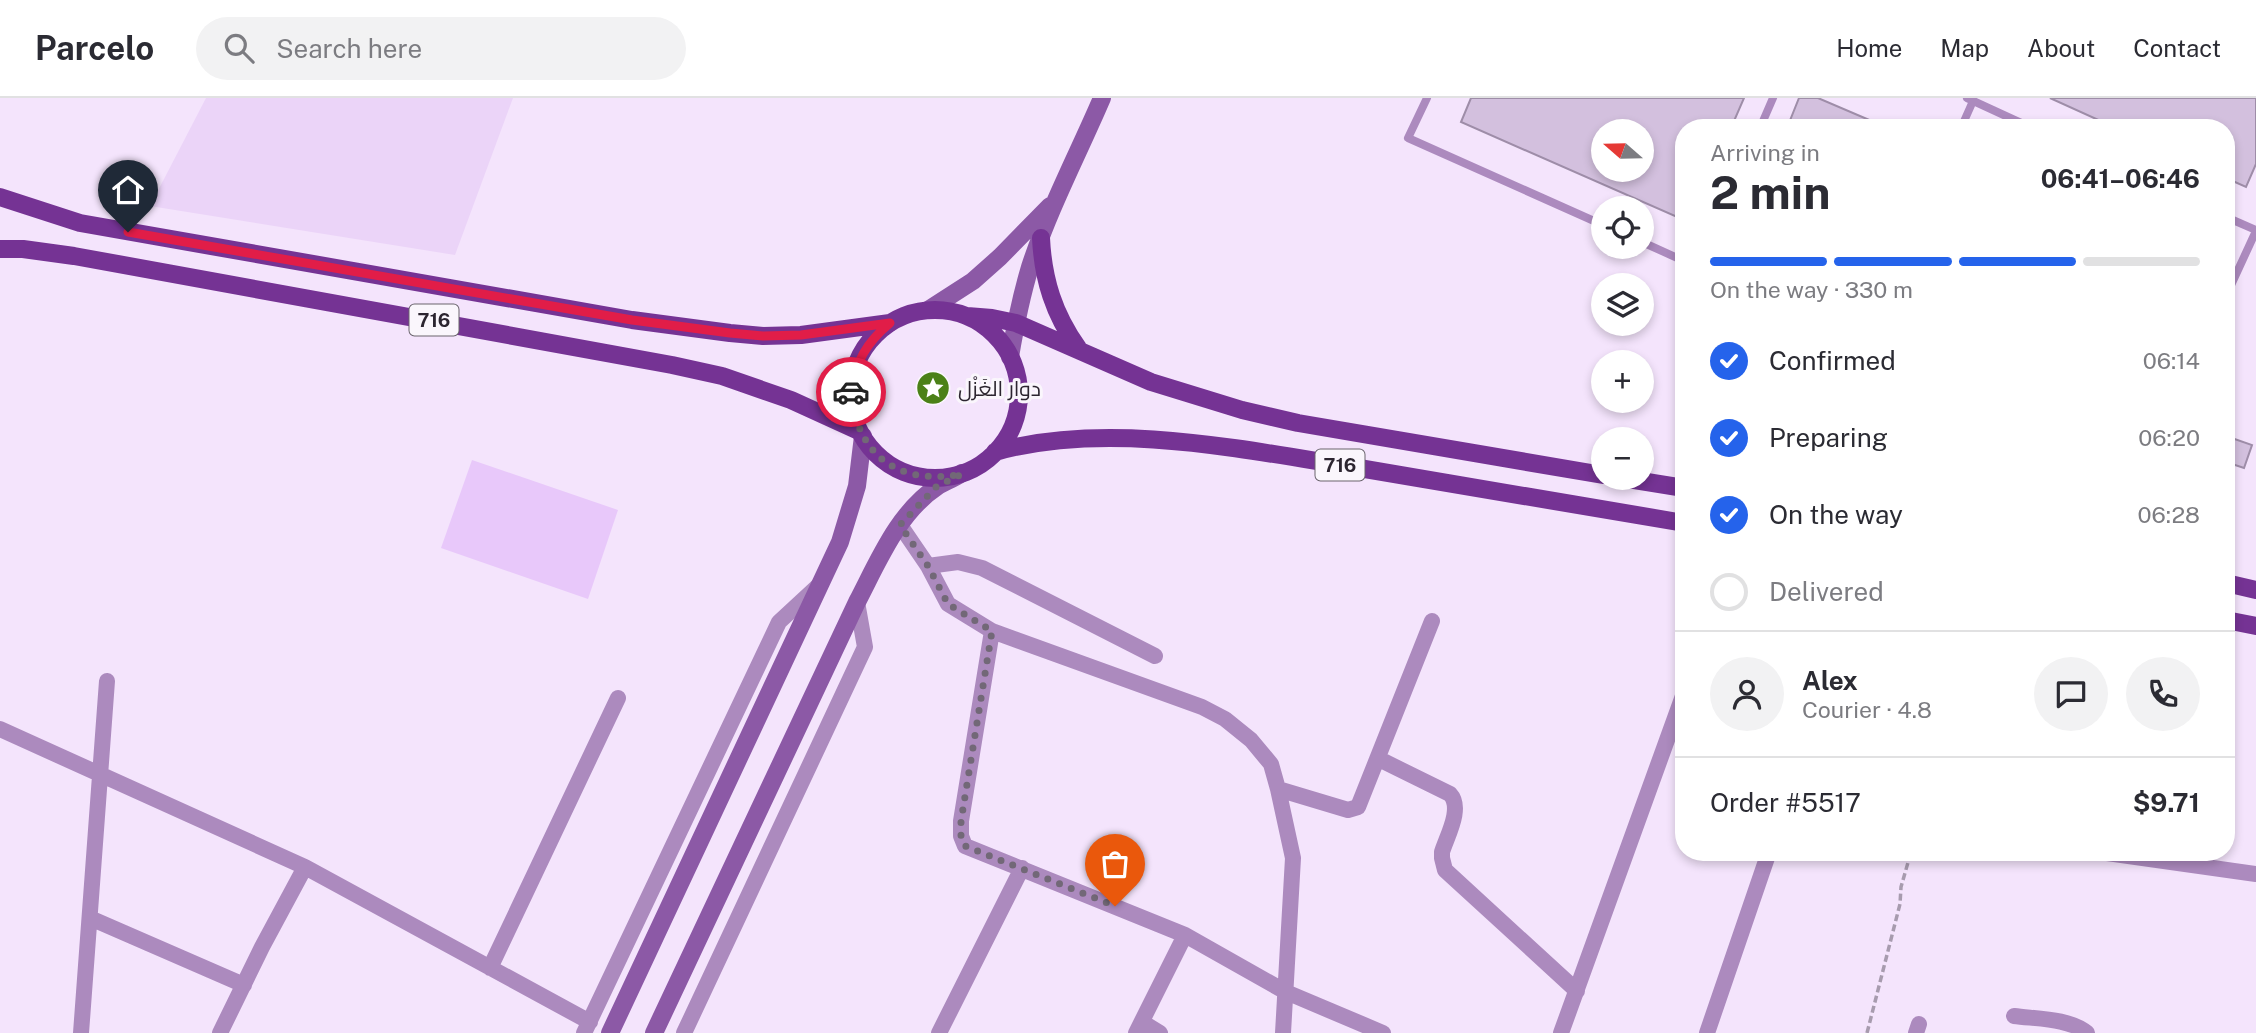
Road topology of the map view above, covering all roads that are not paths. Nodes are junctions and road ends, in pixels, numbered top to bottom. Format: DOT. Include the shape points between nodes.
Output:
graph roads {
  1 [pos="1102,98"];
  2 [pos="1427,98"];
  3 [pos="1773,98"];
  4 [pos="1970,99"];
  5 [pos="1764,119"];
  6 [pos="1964,119"];
  7 [pos="2013,119"];
  8 [pos="0,197"];
  9 [pos="1057,198"];
  10 [pos="1591,220"];
  11 [pos="2235,221"];
  12 [pos="2256,230"];
  13 [pos="1041,238"];
  14 [pos="1654,247"];
  15 [pos="0,249"];
  16 [pos="1675,257"];
  17 [pos="2235,276"];
  18 [pos="928,310"];
  19 [pos="967,316"];
  20 [pos="890,323"];
  21 [pos="1016,323"];
  22 [pos="1080,351"];
  23 [pos="1010,357"];
  24 [pos="861,433"];
  25 [pos="995,452"];
  26 [pos="1591,473"];
  27 [pos="962,474"];
  28 [pos="1654,483"];
  29 [pos="1675,487"];
  30 [pos="1675,521"];
  31 [pos="900,525"];
  32 [pos="928,566"];
  33 [pos="821,583"];
  34 [pos="2235,585"];
  35 [pos="2256,590"];
  36 [pos="857,602"];
  37 [pos="1432,621"];
  38 [pos="2235,622"];
  39 [pos="2256,626"];
  40 [pos="992,631"];
  41 [pos="1155,656"];
  42 [pos="107,681"];
  43 [pos="618,698"];
  44 [pos="1675,718"];
  45 [pos="0,729"];
  46 [pos="1379,759"];
  47 [pos="100,774"];
  48 [pos="1278,789"];
  49 [pos="1766,861"];
  50 [pos="2164,861"];
  51 [pos="304,867"];
  52 [pos="1022,868"];
  53 [pos="2256,874"];
  54 [pos="90,918"];
  55 [pos="1185,935"];
  56 [pos="490,968"];
  57 [pos="244,985"];
  58 [pos="1577,990"];
  59 [pos="1286,992"];
  60 [pos="2014,1016"];
  61 [pos="587,1027"];
  62 [pos="1139,1027"];
  63 [pos="81,1033"];
  64 [pos="220,1033"];
  65 [pos="610,1033"];
  66 [pos="654,1033"];
  67 [pos="684,1033"];
  68 [pos="939,1033"];
  69 [pos="1160,1033"];
  70 [pos="1283,1033"];
  71 [pos="1383,1033"];
  72 [pos="1561,1033"];
  73 [pos="1707,1033"];
  74 [pos="2087,1033"];
  1 -- 9 [label="main road"];
  2 -- 10 [label="lane" via="1408,138"];
  3 -- 5 [label="lane"];
  4 -- 6 [label="lane"];
  4 -- 7 [label="lane"];
  8 -- 20 [label="main road, 716" via="80,223 632,320 763,336"];
  9 -- 13 [label="main road"];
  9 -- 18 [label="main road" via="973,281"];
  11 -- 12 [label="lane"];
  12 -- 17 [label="lane"];
  13 -- 21 [label="main road"];
  13 -- 22 [label="main road" via="1047,286"];
  14 -- 16 [label="lane"];
  15 -- 24 [label="main road, 716" via="75,256 672,365 722,376 791,400"];
  18 -- 19 [label="main road, 716"];
  18 -- 20 [label="main road, 716"];
  19 -- 21 [label="main road, 716"];
  19 -- 23 [label="main road, 716" via="1000,340"];
  20 -- 24 [label="main road, 716" via="874,336 854,371 853,412"];
  21 -- 22 [label="main road, 716"];
  21 -- 23 [label="main road"];
  22 -- 26 [label="main road, 716" via="1151,382 1242,410"];
  23 -- 25 [label="main road, 716" via="1017,376 1016,416"];
  24 -- 27 [label="main road, 716" via="885,462 902,471 922,477"];
  24 -- 33 [label="main road" via="852,504"];
  25 -- 27 [label="main road, 716"];
  25 -- 30 [label="main road, 716" via="1026,443 1086,439 1229,447"];
  27 -- 31 [label="main road" via="936,487"];
  28 -- 29 [label="main road"];
  31 -- 32 [label="street"];
  31 -- 36 [label="main road"];
  32 -- 40 [label="street" via="948,604"];
  32 -- 41 [label="street" via="958,562 982,568"];
  33 -- 61 [label="street" via="779,622"];
  33 -- 65 [label="main road"];
  34 -- 35 [label="main road"];
  36 -- 66 [label="main road"];
  36 -- 67 [label="street" via="864,647"];
  37 -- 46 [label="street"];
  38 -- 39 [label="main road"];
  40 -- 48 [label="street" via="1225,719 1251,740 1270,764"];
  40 -- 52 [label="street" via="961,836 965,846"];
  42 -- 47 [label="street"];
  43 -- 56 [label="street"];
  44 -- 58 [label="street"];
  45 -- 47 [label="street"];
  46 -- 48 [label="street" via="1362,801 1353,810"];
  46 -- 58 [label="street" via="1450,794 1455,811 1442,852 1445,870"];
  47 -- 51 [label="street"];
  47 -- 54 [label="street"];
  48 -- 59 [label="street" via="1293,858"];
  49 -- 73 [label="street"];
  50 -- 53 [label="street"];
  51 -- 56 [label="street"];
  51 -- 57 [label="street"];
  52 -- 55 [label="street"];
  52 -- 68 [label="street"];
  54 -- 57 [label="street"];
  54 -- 63 [label="street"];
  55 -- 59 [label="street"];
  55 -- 62 [label="street"];
  56 -- 61 [label="street"];
  57 -- 64 [label="street"];
  58 -- 72 [label="street"];
  59 -- 70 [label="street"];
  59 -- 71 [label="street"];
  60 -- 74 [label="street" via="2066,1023"];
  62 -- 69 [label="street"];
}
